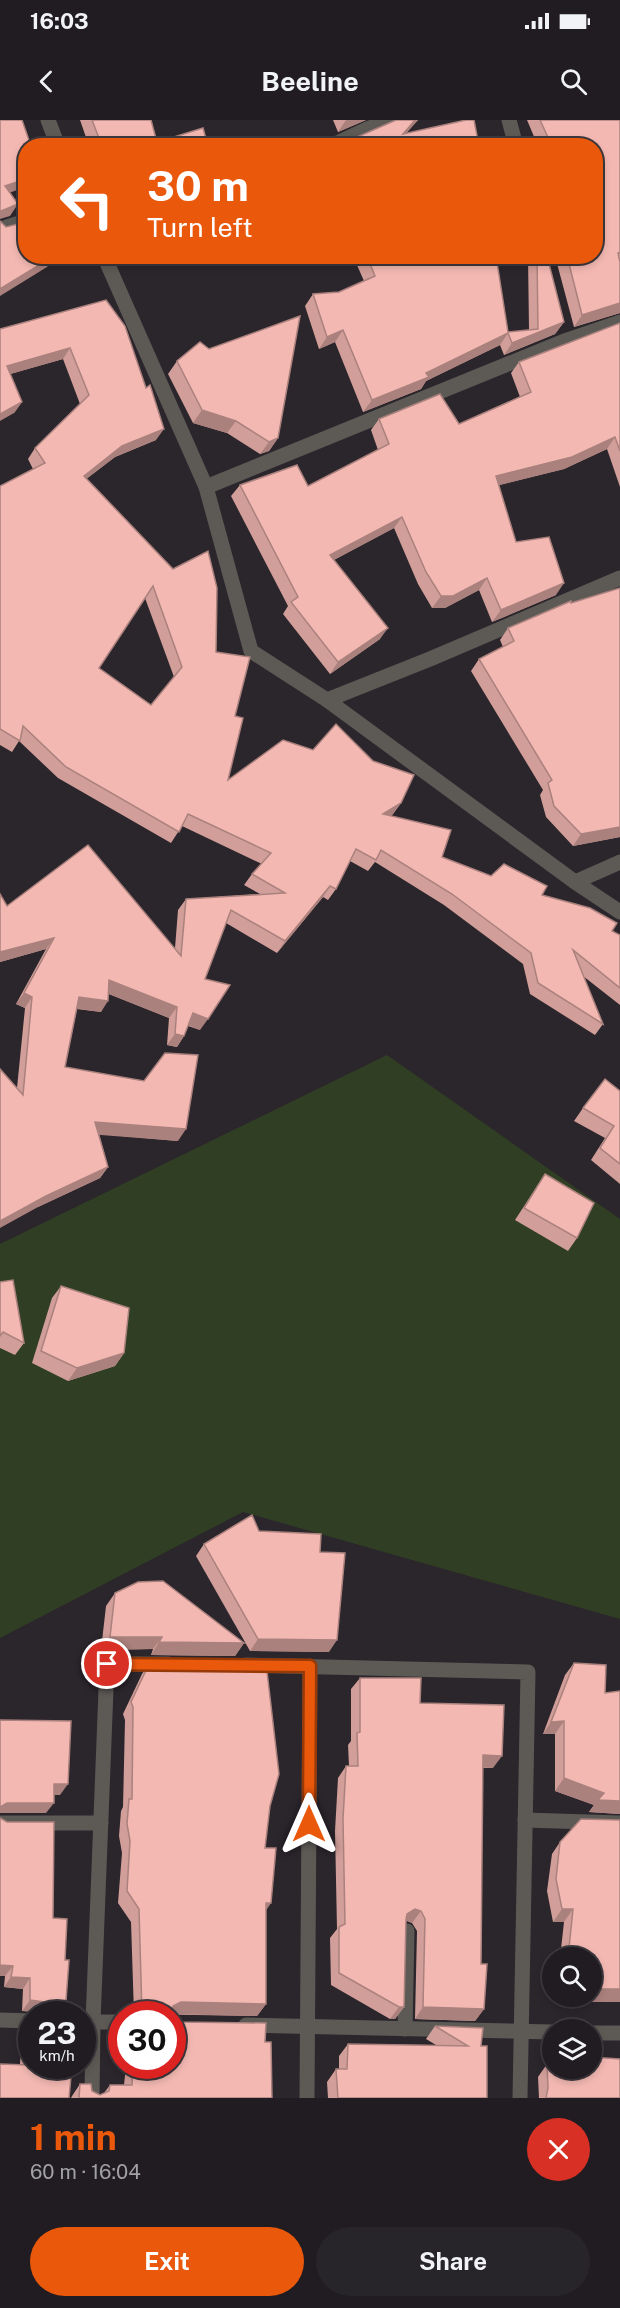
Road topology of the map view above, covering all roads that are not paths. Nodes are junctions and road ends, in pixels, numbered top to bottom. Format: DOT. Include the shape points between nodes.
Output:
graph roads {
  1 [pos="48,120"];
  2 [pos="392,120"];
  3 [pos="509,120"];
  4 [pos="55,138"];
  5 [pos="350,138"];
  6 [pos="514,138"];
  7 [pos="18,223"];
  8 [pos="0,229"];
  9 [pos="108,264"];
  10 [pos="620,322"];
  11 [pos="206,487"];
  12 [pos="620,578"];
  13 [pos="327,700"];
  14 [pos="620,862"];
  15 [pos="575,882"];
  16 [pos="620,912"];
  17 [pos="179,1665"];
  18 [pos="227,1665"];
  19 [pos="310,1666"];
  20 [pos="525,1821"];
  21 [pos="0,1823"];
  22 [pos="101,1823"];
  23 [pos="620,1823"];
  24 [pos="407,1931"];
  25 [pos="89,2001"];
  26 [pos="0,2020"];
  27 [pos="18,2020"];
  28 [pos="229,2025"];
  29 [pos="308,2027"];
  30 [pos="405,2029"];
  31 [pos="521,2031"];
  32 [pos="542,2032"];
  33 [pos="602,2032"];
  34 [pos="620,2033"];
  35 [pos="91,2079"];
  36 [pos="92,2098"];
  37 [pos="307,2098"];
  38 [pos="520,2098"];
  1 -- 4 [label="street"];
  2 -- 5 [label="street"];
  3 -- 6 [label="street"];
  7 -- 8 [label="street"];
  9 -- 11 [label="street"];
  10 -- 11 [label="street" via="566,335"];
  11 -- 13 [label="street" via="251,651"];
  12 -- 13 [label="street"];
  13 -- 15 [label="street"];
  14 -- 15 [label="street"];
  15 -- 16 [label="street"];
  17 -- 22 [label="street" via="107,1664"];
  18 -- 19 [label="street"];
  19 -- 20 [label="street" via="528,1672"];
  19 -- 29 [label="street"];
  20 -- 23 [label="street"];
  20 -- 31 [label="street"];
  21 -- 22 [label="street"];
  22 -- 25 [label="street"];
  24 -- 30 [label="street"];
  26 -- 27 [label="street"];
  28 -- 29 [label="street"];
  29 -- 30 [label="street"];
  29 -- 37 [label="street"];
  30 -- 31 [label="street"];
  31 -- 32 [label="street"];
  31 -- 38 [label="street"];
  33 -- 34 [label="street"];
  35 -- 36 [label="street"];
}
